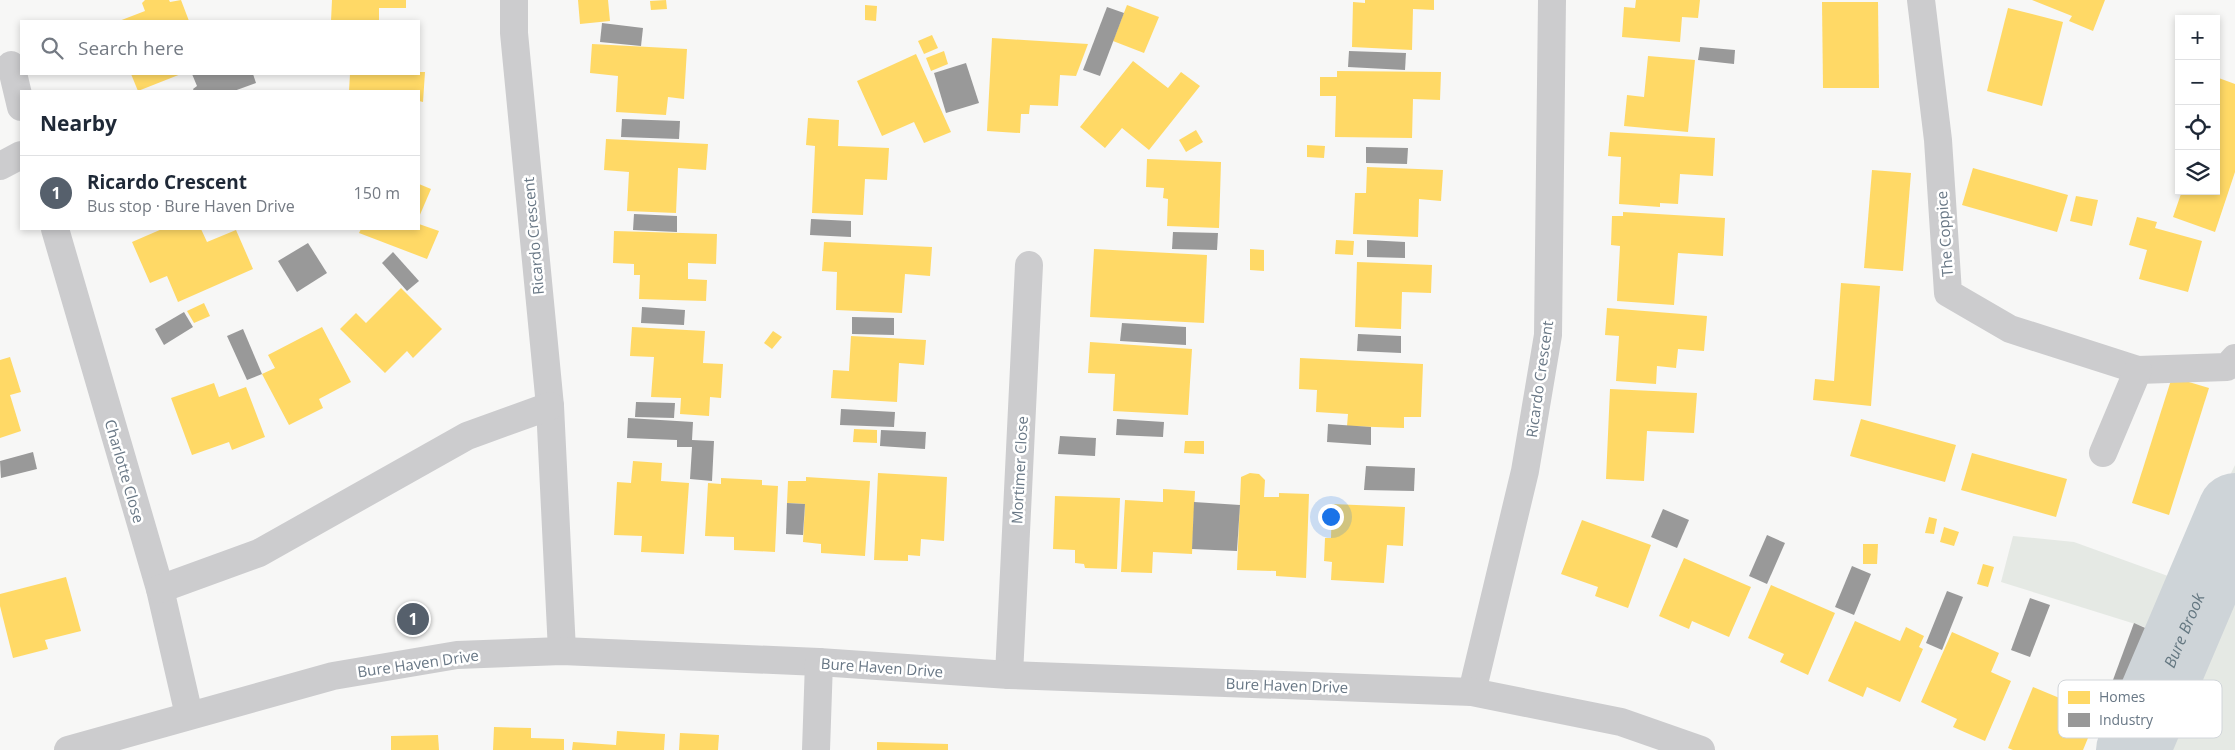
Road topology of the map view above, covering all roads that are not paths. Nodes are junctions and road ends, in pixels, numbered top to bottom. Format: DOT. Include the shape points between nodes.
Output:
graph roads {
  1 [pos="514,0"];
  2 [pos="1552,0"];
  3 [pos="1920,0"];
  4 [pos="11,65"];
  5 [pos="20,103"];
  6 [pos="20,156"];
  7 [pos="0,166"];
  8 [pos="55,230"];
  9 [pos="1029,265"];
  10 [pos="2235,358"];
  11 [pos="2138,370"];
  12 [pos="550,406"];
  13 [pos="2103,453"];
  14 [pos="160,589"];
  15 [pos="562,651"];
  16 [pos="819,662"];
  17 [pos="1009,675"];
  18 [pos="1472,692"];
  19 [pos="189,715"];
  20 [pos="68,750"];
  21 [pos="816,750"];
  22 [pos="1701,750"];
  1 -- 12 [label="street, Ricardo Crescent" via="514,33"];
  2 -- 18 [label="street, Ricardo Crescent" via="1548,335 1525,471"];
  3 -- 11 [label="street, The Coppice" via="1938,140 1948,293 2010,329"];
  4 -- 5 [label="street"];
  6 -- 7 [label="street"];
  8 -- 14 [label="street, Charlotte Close"];
  9 -- 17 [label="street, Mortimer Close"];
  10 -- 11 [label="street, The Coppice" via="2227,367"];
  11 -- 13 [label="street"];
  12 -- 14 [label="street" via="467,436 259,553"];
  12 -- 15 [label="street, Ricardo Crescent"];
  14 -- 19 [label="street, Charlotte Close"];
  15 -- 16 [label="street, Bure Haven Drive"];
  15 -- 19 [label="street, Bure Haven Drive" via="457,655 342,674"];
  16 -- 17 [label="street, Bure Haven Drive"];
  16 -- 21 [label="street"];
  17 -- 18 [label="street, Bure Haven Drive"];
  18 -- 22 [label="street, Bure Haven Drive" via="1621,722"];
  19 -- 20 [label="street, Bure Haven Drive"];
}
